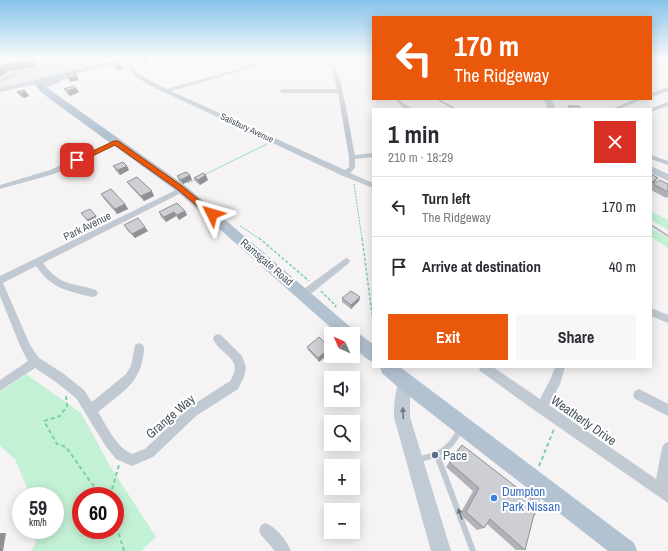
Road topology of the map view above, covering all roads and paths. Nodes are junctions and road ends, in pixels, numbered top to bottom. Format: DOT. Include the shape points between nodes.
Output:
graph roads {
  1 [pos="46,84"];
  2 [pos="152,84"];
  3 [pos="189,84"];
  4 [pos="338,84"];
  5 [pos="668,89"];
  6 [pos="0,90"];
  7 [pos="166,90"];
  8 [pos="282,91"];
  9 [pos="340,91"];
  10 [pos="652,95"];
  11 [pos="652,95"];
  12 [pos="397,100"];
  13 [pos="638,100"];
  14 [pos="668,103"];
  15 [pos="404,106"];
  16 [pos="408,108"];
  17 [pos="617,108"];
  18 [pos="652,110"];
  19 [pos="274,141"];
  20 [pos="116,142"];
  21 [pos="372,155"];
  22 [pos="352,157"];
  23 [pos="652,157"];
  24 [pos="668,164"];
  25 [pos="652,170"];
  26 [pos="345,174"];
  27 [pos="668,178"];
  28 [pos="356,179"];
  29 [pos="372,186"];
  30 [pos="0,187"];
  31 [pos="182,189"];
  32 [pos="347,260"];
  33 [pos="38,262"];
  34 [pos="0,280"];
  35 [pos="0,285"];
  36 [pos="93,293"];
  37 [pos="304,294"];
  38 [pos="652,312"];
  39 [pos="372,314"];
  40 [pos="668,320"];
  41 [pos="341,327"];
  42 [pos="218,339"];
  43 [pos="360,343"];
  44 [pos="139,348"];
  45 [pos="372,353"];
  46 [pos="36,362"];
  47 [pos="389,368"];
  48 [pos="485,368"];
  49 [pos="560,368"];
  50 [pos="60,378"];
  51 [pos="406,382"];
  52 [pos="0,386"];
  53 [pos="640,396"];
  54 [pos="541,408"];
  55 [pos="91,410"];
  56 [pos="668,410"];
  57 [pos="558,420"];
  58 [pos="462,425"];
  59 [pos="668,448"];
  60 [pos="413,451"];
  61 [pos="437,455"];
  62 [pos="120,456"];
  63 [pos="535,486"];
  64 [pos="96,487"];
  65 [pos="113,487"];
  66 [pos="664,493"];
  67 [pos="527,522"];
  68 [pos="266,530"];
  69 [pos="121,539"];
  70 [pos="279,549"];
  71 [pos="124,551"];
  72 [pos="441,551"];
  73 [pos="473,551"];
  74 [pos="626,551"];
  1 -- 6 [label="street"];
  1 -- 20 [label="main road, Ramsgate Road"];
  2 -- 7 [label="street, Salisbury Avenue"];
  3 -- 7 [label="street"];
  4 -- 9 [label="street"];
  5 -- 10 [label="street"];
  7 -- 19 [label="street, Salisbury Avenue"];
  8 -- 9 [label="street"];
  9 -- 22 [label="street"];
  11 -- 14 [label="street"];
  12 -- 15 [label="lane"];
  13 -- 17 [label="street"];
  14 -- 18 [label="street"];
  15 -- 16 [label="street"];
  19 -- 26 [label="street, Salisbury Avenue"];
  19 -- 31 [label="path"];
  20 -- 30 [label="street" via="52,172"];
  20 -- 31 [label="main road, Ramsgate Road"];
  21 -- 22 [label="street"];
  22 -- 26 [label="street" via="352,168"];
  23 -- 24 [label="street"];
  25 -- 27 [label="street"];
  26 -- 28 [label="street, Salisbury Avenue"];
  28 -- 29 [label="street, Salisbury Avenue"];
  28 -- 39 [label="path" via="354,184"];
  31 -- 33 [label="street, Park Avenue"];
  31 -- 37 [label="main road, Ramsgate Road"];
  32 -- 37 [label="street"];
  33 -- 34 [label="street, Park Avenue"];
  33 -- 36 [label="street" via="53,282"];
  35 -- 46 [label="street" via="26,348"];
  37 -- 41 [label="main road, Ramsgate Road"];
  38 -- 40 [label="street"];
  42 -- 62 [label="street, Grange Way" via="232,352 241,367 234,384 192,412 149,453 132,460"];
  43 -- 45 [label="main road"];
  44 -- 55 [label="street" via="136,367 130,378"];
  46 -- 50 [label="street"];
  46 -- 52 [label="street"];
  47 -- 51 [label="main road"];
  48 -- 54 [label="street, Weatherly Drive"];
  49 -- 54 [label="street"];
  50 -- 55 [label="street" via="80,394"];
  50 -- 64 [label="path" via="67,406 60,416 44,421 57,444 66,447"];
  51 -- 58 [label="main road"];
  60 -- 51 [label="street, one-way" via="402,417 402,399"];
  53 -- 56 [label="street"];
  54 -- 57 [label="street, Weatherly Drive"];
  55 -- 62 [label="street"];
  57 -- 63 [label="path"];
  57 -- 66 [label="street, Weatherly Drive"];
  58 -- 61 [label="lane" via="455,439"];
  58 -- 63 [label="main road"];
  59 -- 66 [label="street"];
  60 -- 61 [label="lane"];
  60 -- 72 [label="street"];
  73 -- 61 [label="lane, one-way"];
  62 -- 65 [label="path"];
  63 -- 67 [label="street"];
  63 -- 74 [label="main road"];
  68 -- 70 [label="street"];
  69 -- 71 [label="path"];
}
